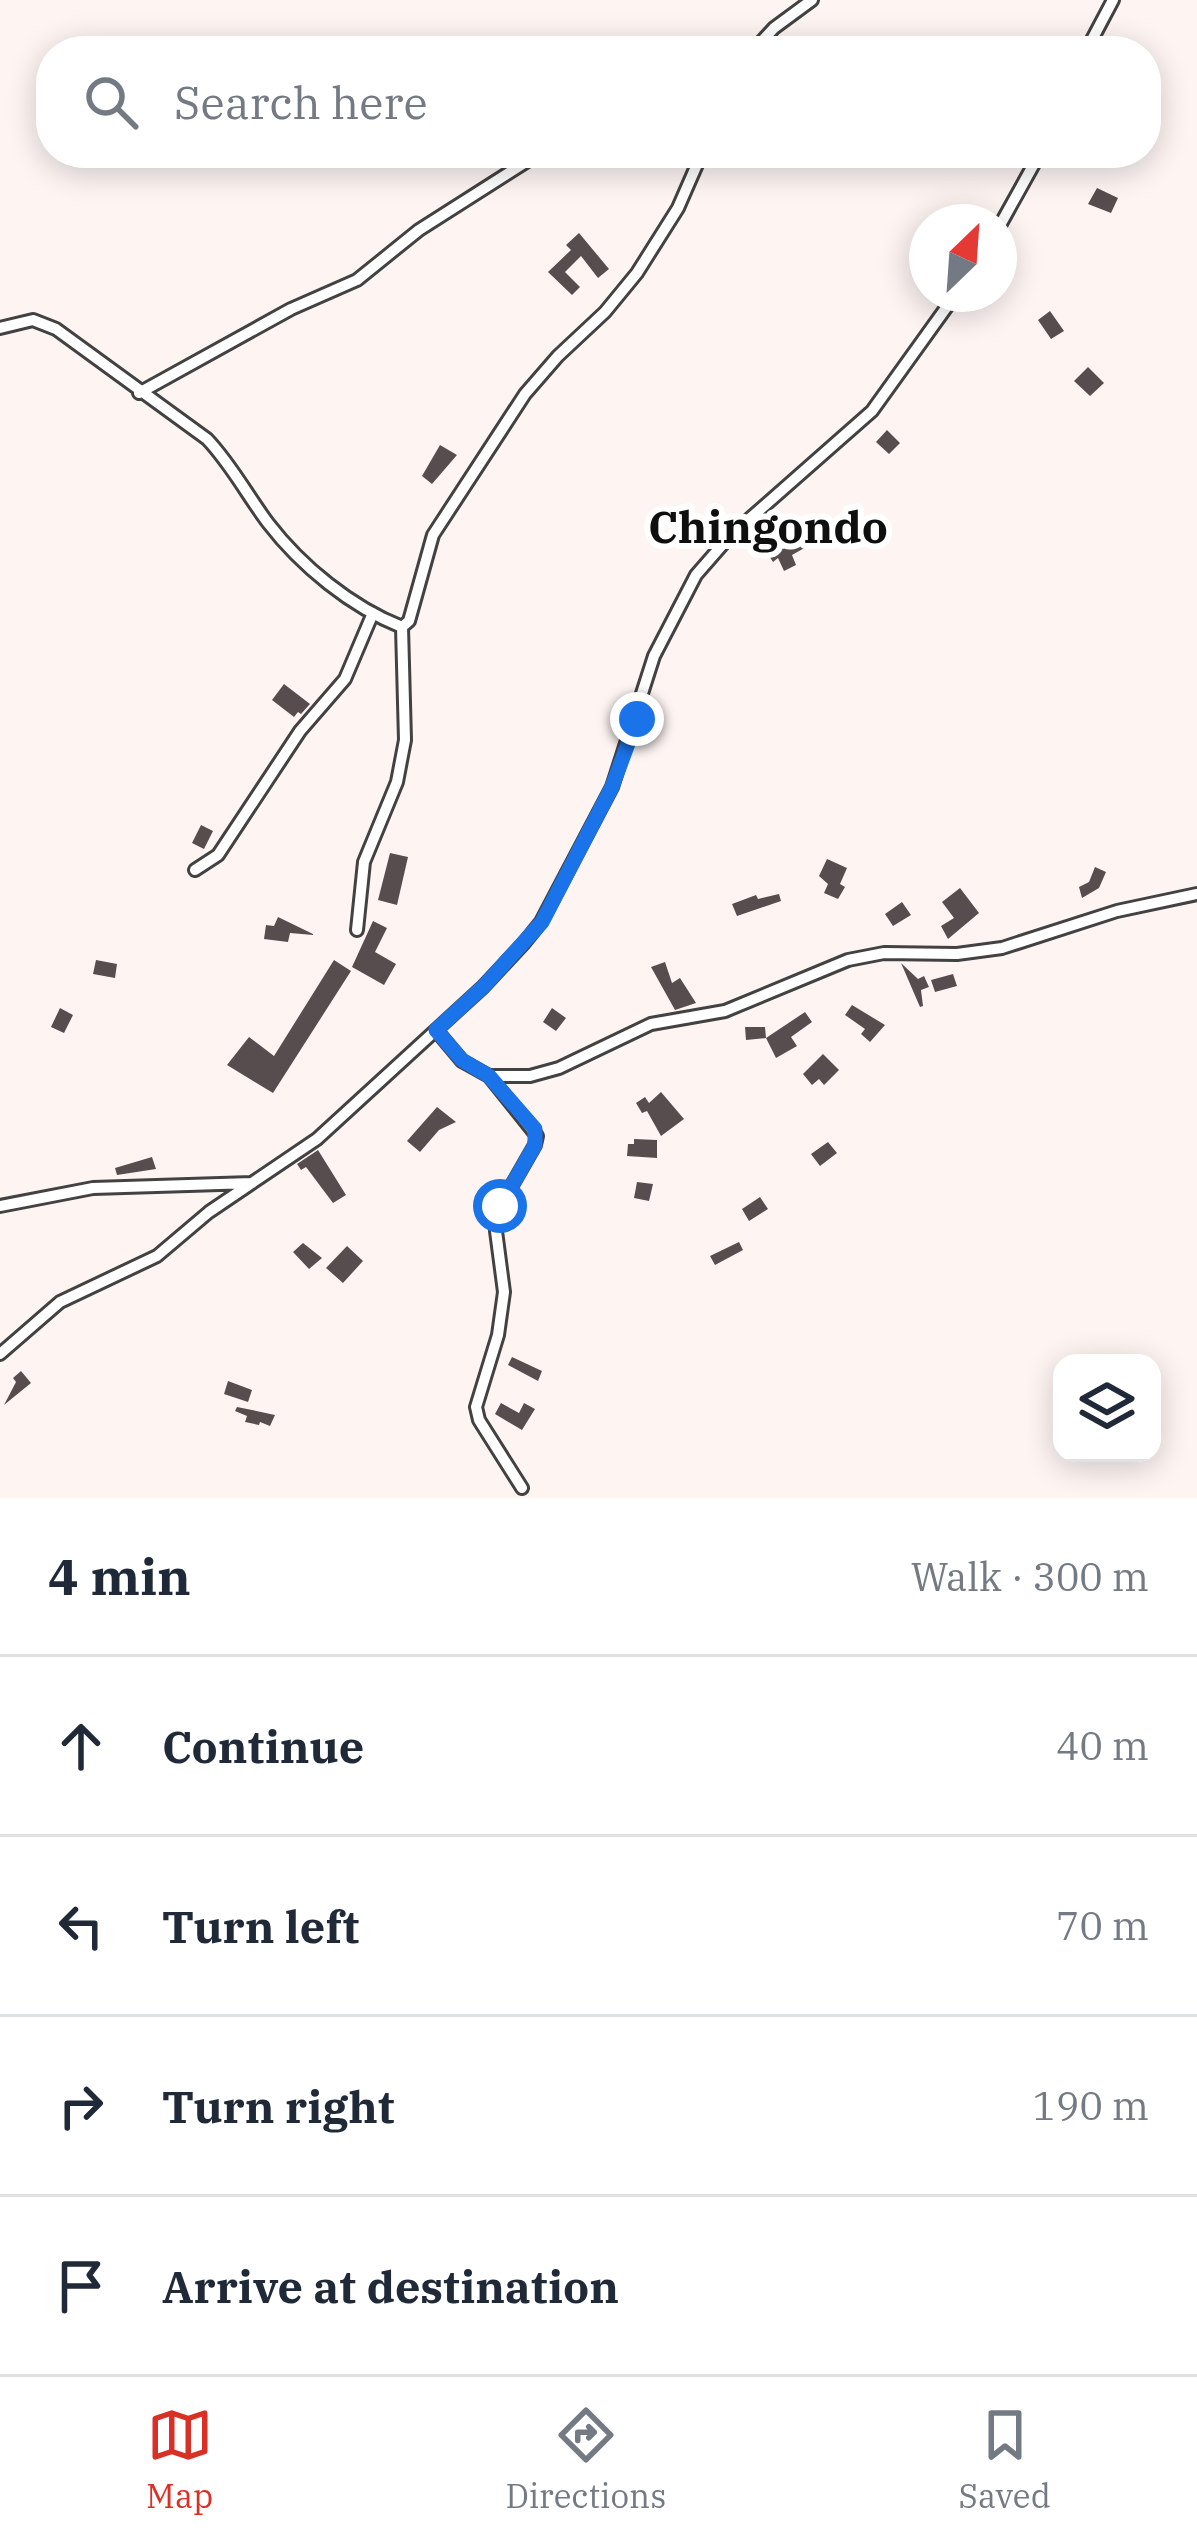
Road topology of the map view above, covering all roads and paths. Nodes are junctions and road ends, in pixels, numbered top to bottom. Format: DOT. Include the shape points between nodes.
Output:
graph roads {
  1 [pos="812,0"];
  2 [pos="1113,0"];
  3 [pos="767,36"];
  4 [pos="1094,36"];
  5 [pos="516,168"];
  6 [pos="695,168"];
  7 [pos="1032,168"];
  8 [pos="1012,204"];
  9 [pos="943,312"];
  10 [pos="0,328"];
  11 [pos="140,393"];
  12 [pos="373,613"];
  13 [pos="402,626"];
  14 [pos="195,870"];
  15 [pos="1197,894"];
  16 [pos="357,930"];
  17 [pos="436,1030"];
  18 [pos="489,1076"];
  19 [pos="255,1183"];
  20 [pos="0,1206"];
  21 [pos="0,1354"];
  22 [pos="522,1488"];
  1 -- 3 [label="street"];
  2 -- 4 [label="street"];
  5 -- 11 [label="street" via="356,280"];
  6 -- 13 [label="street" via="638,273 525,394 433,536"];
  7 -- 8 [label="street"];
  9 -- 17 [label="street" via="872,411 696,575 654,656 612,787 542,922"];
  10 -- 11 [label="street" via="45,324"];
  11 -- 12 [label="street" via="207,439 272,529"];
  12 -- 13 [label="street"];
  12 -- 14 [label="street" via="345,679 300,731 218,855"];
  13 -- 16 [label="street" via="405,740 364,862"];
  15 -- 18 [label="street" via="1002,947 848,960 725,1011 650,1024 559,1068"];
  17 -- 18 [label="street"];
  17 -- 19 [label="street" via="317,1139"];
  18 -- 22 [label="street" via="537,1136 500,1206 504,1292 476,1407"];
  19 -- 20 [label="street" via="93,1188"];
  19 -- 21 [label="street" via="157,1256 60,1302"];
}
